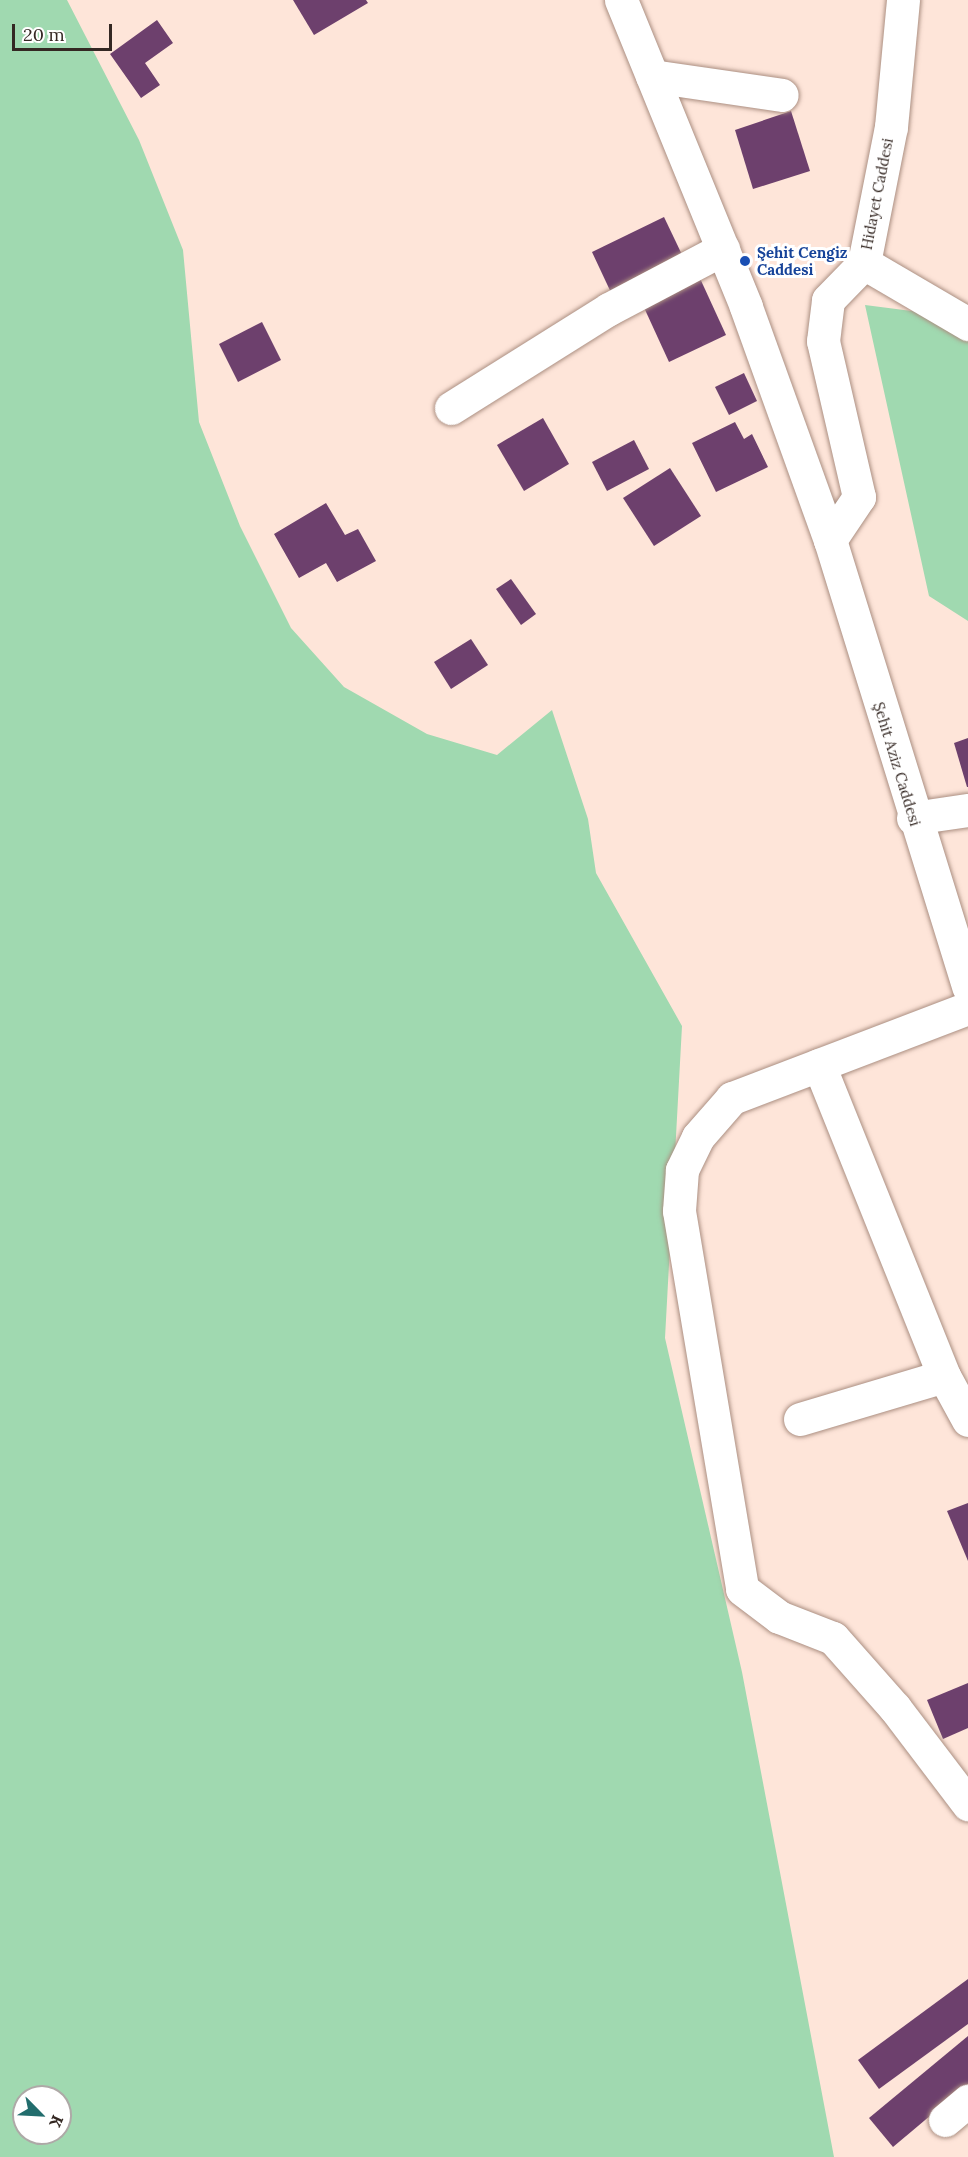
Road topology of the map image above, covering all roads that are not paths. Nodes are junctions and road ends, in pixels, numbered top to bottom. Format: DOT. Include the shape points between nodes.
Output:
graph roads {
  1 [pos="621,0"];
  2 [pos="903,0"];
  3 [pos="652,76"];
  4 [pos="782,95"];
  5 [pos="723,249"];
  6 [pos="864,263"];
  7 [pos="968,324"];
  8 [pos="451,408"];
  9 [pos="830,540"];
  10 [pos="968,810"];
  11 [pos="913,818"];
  12 [pos="968,987"];
  13 [pos="968,1008"];
  14 [pos="819,1065"];
  15 [pos="944,1376"];
  16 [pos="800,1419"];
  17 [pos="968,1420"];
  18 [pos="968,1804"];
  1 -- 3 [label="street"];
  2 -- 6 [label="street, Hidayet Caddesi" via="891,128"];
  3 -- 4 [label="street"];
  3 -- 5 [label="street"];
  5 -- 8 [label="street" via="609,309"];
  5 -- 9 [label="street"];
  6 -- 7 [label="street"];
  6 -- 9 [label="street, Hidayet Caddesi" via="828,300 823,341 859,497"];
  9 -- 11 [label="street, Şehit Aziz Caddesi"];
  10 -- 11 [label="street"];
  11 -- 12 [label="street, Şehit Aziz Caddesi"];
  13 -- 14 [label="street"];
  14 -- 15 [label="street"];
  14 -- 18 [label="street" via="732,1098 698,1137 682,1170 679,1211 742,1589 779,1617 833,1638 895,1708"];
  15 -- 16 [label="street"];
  15 -- 17 [label="street"];
}
